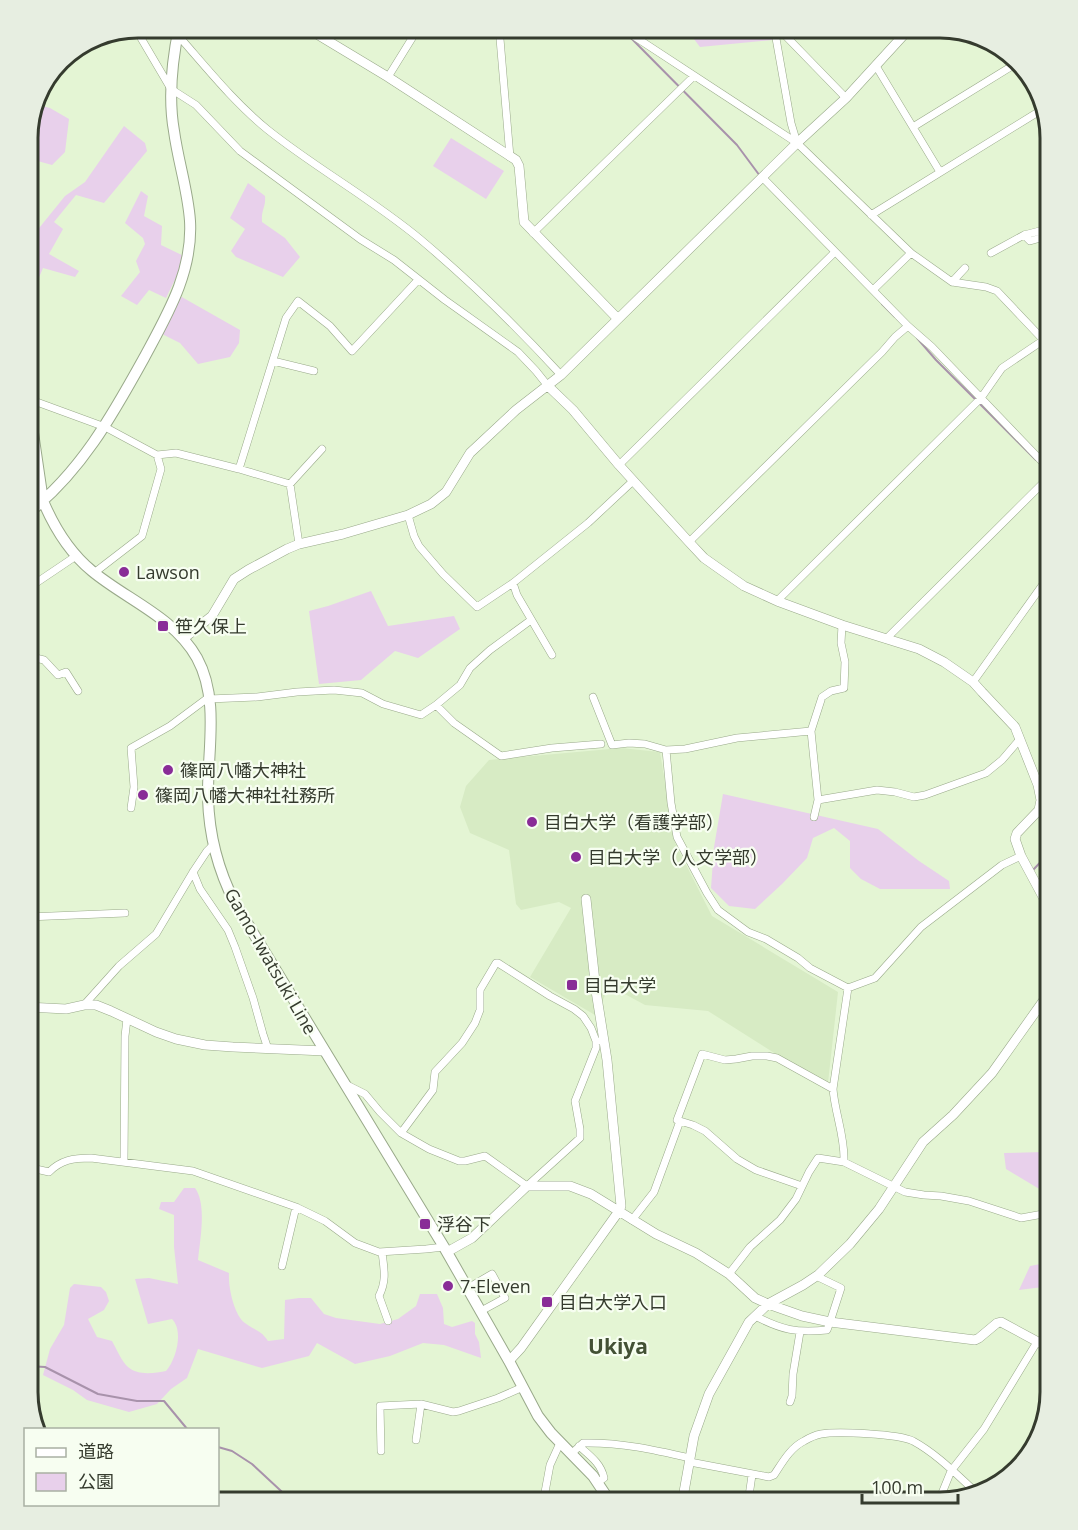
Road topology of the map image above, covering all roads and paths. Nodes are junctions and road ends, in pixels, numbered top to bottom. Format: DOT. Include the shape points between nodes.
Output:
graph roads {
  1 [pos="141,38"];
  2 [pos="322,38"];
  3 [pos="412,38"];
  4 [pos="500,38"];
  5 [pos="642,38"];
  6 [pos="778,38"];
  7 [pos="787,38"];
  8 [pos="901,38"];
  9 [pos="177,39"];
  10 [pos="876,66"];
  11 [pos="1011,67"];
  12 [pos="694,76"];
  13 [pos="388,77"];
  14 [pos="171,89"];
  15 [pos="846,98"];
  16 [pos="1037,113"];
  17 [pos="913,127"];
  18 [pos="797,143"];
  19 [pos="510,157"];
  20 [pos="940,172"];
  21 [pos="763,178"];
  22 [pos="871,214"];
  23 [pos="1040,231"];
  24 [pos="533,233"];
  25 [pos="1024,235"];
  26 [pos="1040,238"];
  27 [pos="835,252"];
  28 [pos="911,253"];
  29 [pos="991,254"];
  30 [pos="965,268"];
  31 [pos="418,280"];
  32 [pos="952,282"];
  33 [pos="873,290"];
  34 [pos="618,319"];
  35 [pos="908,326"];
  36 [pos="1040,337"];
  37 [pos="1040,342"];
  38 [pos="273,362"];
  39 [pos="314,371"];
  40 [pos="561,375"];
  41 [pos="548,386"];
  42 [pos="981,398"];
  43 [pos="38,402"];
  44 [pos="105,427"];
  45 [pos="322,449"];
  46 [pos="157,455"];
  47 [pos="1040,461"];
  48 [pos="619,465"];
  49 [pos="38,467"];
  50 [pos="239,469"];
  51 [pos="633,481"];
  52 [pos="290,484"];
  53 [pos="1040,484"];
  54 [pos="43,501"];
  55 [pos="38,505"];
  56 [pos="408,515"];
  57 [pos="689,542"];
  58 [pos="299,544"];
  59 [pos="76,556"];
  60 [pos="94,573"];
  61 [pos="38,582"];
  62 [pos="513,583"];
  63 [pos="1040,588"];
  64 [pos="777,601"];
  65 [pos="531,620"];
  66 [pos="842,625"];
  67 [pos="183,639"];
  68 [pos="886,639"];
  69 [pos="552,655"];
  70 [pos="38,659"];
  71 [pos="973,682"];
  72 [pos="78,691"];
  73 [pos="593,697"];
  74 [pos="209,699"];
  75 [pos="436,705"];
  76 [pos="812,731"];
  77 [pos="1020,739"];
  78 [pos="601,744"];
  79 [pos="666,750"];
  80 [pos="1040,795"];
  81 [pos="818,800"];
  82 [pos="1040,805"];
  83 [pos="131,808"];
  84 [pos="814,817"];
  85 [pos="213,845"];
  86 [pos="1021,855"];
  87 [pos="193,872"];
  88 [pos="1040,891"];
  89 [pos="586,898"];
  90 [pos="125,913"];
  91 [pos="38,917"];
  92 [pos="849,988"];
  93 [pos="84,1005"];
  94 [pos="1040,1005"];
  95 [pos="38,1008"];
  96 [pos="128,1019"];
  97 [pos="600,1041"];
  98 [pos="268,1049"];
  99 [pos="325,1052"];
  100 [pos="345,1084"];
  101 [pos="833,1089"];
  102 [pos="680,1121"];
  103 [pos="401,1133"];
  104 [pos="124,1162"];
  105 [pos="844,1162"];
  106 [pos="38,1170"];
  107 [pos="527,1186"];
  108 [pos="802,1186"];
  109 [pos="893,1188"];
  110 [pos="296,1207"];
  111 [pos="619,1211"];
  112 [pos="1040,1215"];
  113 [pos="633,1220"];
  114 [pos="446,1249"];
  115 [pos="382,1252"];
  116 [pos="282,1266"];
  117 [pos="729,1274"];
  118 [pos="816,1276"];
  119 [pos="468,1288"];
  120 [pos="768,1305"];
  121 [pos="481,1311"];
  122 [pos="755,1316"];
  123 [pos="388,1321"];
  124 [pos="830,1322"];
  125 [pos="800,1332"];
  126 [pos="1037,1342"];
  127 [pos="1040,1344"];
  128 [pos="509,1361"];
  129 [pos="522,1387"];
  130 [pos="790,1402"];
  131 [pos="421,1404"];
  132 [pos="416,1440"];
  133 [pos="560,1443"];
  134 [pos="381,1450"];
  135 [pos="575,1450"];
  136 [pos="690,1460"];
  137 [pos="951,1471"];
  138 [pos="752,1475"];
  139 [pos="971,1488"];
  140 [pos="545,1492"];
  141 [pos="604,1492"];
  142 [pos="684,1492"];
  143 [pos="750,1492"];
  144 [pos="943,1492"];
  1 -- 14 [label="street"];
  2 -- 13 [label="street"];
  3 -- 13 [label="street"];
  4 -- 19 [label="street"];
  5 -- 12 [label="street"];
  6 -- 18 [label="street"];
  7 -- 15 [label="street"];
  8 -- 10 [label="street"];
  9 -- 14 [label="main road"];
  9 -- 40 [label="street" via="269,131 420,239 529,339"];
  10 -- 15 [label="street"];
  10 -- 17 [label="street"];
  11 -- 17 [label="street"];
  12 -- 18 [label="street"];
  12 -- 24 [label="street"];
  13 -- 19 [label="street"];
  14 -- 31 [label="street" via="196,105 240,151"];
  14 -- 44 [label="main road" via="174,132 190,220 189,251 181,284 165,319"];
  15 -- 18 [label="street"];
  16 -- 20 [label="street"];
  17 -- 20 [label="street"];
  18 -- 21 [label="street"];
  18 -- 22 [label="street"];
  19 -- 24 [label="street" via="519,166 524,222"];
  20 -- 22 [label="street"];
  21 -- 27 [label="street"];
  21 -- 34 [label="street"];
  22 -- 28 [label="street"];
  23 -- 25 [label="street"];
  24 -- 34 [label="street"];
  25 -- 26 [label="street" via="1030,241"];
  25 -- 29 [label="street"];
  27 -- 33 [label="street"];
  27 -- 48 [label="street"];
  28 -- 32 [label="street"];
  28 -- 33 [label="street"];
  30 -- 32 [label="street"];
  31 -- 38 [label="street" via="352,351 330,326 298,301 286,318"];
  31 -- 41 [label="street" via="518,352"];
  32 -- 36 [label="street" via="997,291"];
  33 -- 35 [label="street"];
  34 -- 40 [label="street"];
  35 -- 42 [label="street"];
  35 -- 57 [label="street"];
  37 -- 42 [label="street" via="1002,369"];
  38 -- 39 [label="street"];
  38 -- 50 [label="street"];
  40 -- 41 [label="street"];
  41 -- 48 [label="street"];
  41 -- 56 [label="street" via="470,453 446,492"];
  42 -- 47 [label="street"];
  42 -- 64 [label="street"];
  43 -- 44 [label="street"];
  44 -- 46 [label="street"];
  44 -- 54 [label="main road"];
  45 -- 52 [label="street"];
  46 -- 50 [label="street" via="176,453"];
  46 -- 60 [label="street" via="160,469 141,536"];
  48 -- 51 [label="street"];
  49 -- 54 [label="main road, Gamo-Iwatsuki Line"];
  50 -- 52 [label="street"];
  51 -- 57 [label="street"];
  51 -- 62 [label="street"];
  52 -- 58 [label="street"];
  53 -- 68 [label="street"];
  54 -- 55 [label="main road"];
  54 -- 59 [label="main road, Gamo-Iwatsuki Line"];
  56 -- 58 [label="street"];
  56 -- 62 [label="street" via="419,546 477,607"];
  57 -- 64 [label="street" via="704,558 744,586"];
  58 -- 67 [label="street" via="234,579 212,616"];
  59 -- 60 [label="main road, Gamo-Iwatsuki Line"];
  59 -- 61 [label="street"];
  60 -- 67 [label="main road, Gamo-Iwatsuki Line" via="168,624"];
  62 -- 65 [label="street"];
  63 -- 71 [label="street"];
  64 -- 66 [label="street"];
  65 -- 69 [label="street"];
  65 -- 75 [label="street" via="490,650 470,668 460,685"];
  66 -- 68 [label="street"];
  66 -- 76 [label="street" via="844,688 822,697"];
  67 -- 74 [label="main road, Gamo-Iwatsuki Line" via="201,667"];
  68 -- 71 [label="street" via="919,649"];
  70 -- 72 [label="street" via="58,675 66,672"];
  71 -- 77 [label="street" via="1015,727"];
  73 -- 79 [label="street" via="612,745 645,744"];
  74 -- 75 [label="street" via="334,690 362,693 421,715"];
  74 -- 83 [label="street" via="131,748"];
  74 -- 85 [label="main road, Gamo-Iwatsuki Line" via="208,798"];
  75 -- 78 [label="street" via="454,723 501,756"];
  76 -- 79 [label="street"];
  76 -- 81 [label="street"];
  77 -- 80 [label="street"];
  77 -- 81 [label="street" via="986,773 925,795 877,790"];
  79 -- 92 [label="street" via="678,837 718,910 748,932"];
  81 -- 84 [label="street"];
  82 -- 86 [label="street" via="1017,832 1015,839"];
  85 -- 87 [label="street"];
  85 -- 99 [label="main road, Gamo-Iwatsuki Line" via="235,903"];
  86 -- 88 [label="street"];
  86 -- 92 [label="street" via="921,927 875,978"];
  87 -- 93 [label="street" via="156,934 119,966"];
  87 -- 98 [label="street" via="228,930"];
  89 -- 97 [label="street"];
  90 -- 91 [label="street"];
  92 -- 101 [label="street"];
  93 -- 95 [label="street"];
  93 -- 96 [label="street" via="96,1005"];
  94 -- 109 [label="street" via="992,1073 923,1142"];
  96 -- 98 [label="street" via="176,1039"];
  96 -- 104 [label="street"];
  97 -- 103 [label="street" via="574,1008 496,963 480,990 480,1011 474,1023 462,1043 435,1072 433,1090"];
  97 -- 107 [label="street" via="575,1101 580,1138"];
  97 -- 111 [label="street" via="621,1199"];
  98 -- 99 [label="street"];
  99 -- 100 [label="main road, Gamo-Iwatsuki Line"];
  100 -- 103 [label="street" via="365,1094"];
  100 -- 114 [label="main road, Gamo-Iwatsuki Line"];
  101 -- 102 [label="street" via="777,1058 725,1060 702,1054 677,1120"];
  101 -- 105 [label="street" via="845,1145"];
  102 -- 108 [label="street" via="705,1131 756,1170"];
  102 -- 113 [label="street" via="654,1192"];
  103 -- 107 [label="street" via="459,1161 485,1156"];
  104 -- 106 [label="street" via="75,1159 58,1163 49,1172"];
  104 -- 110 [label="street" via="194,1171"];
  105 -- 108 [label="street" via="818,1158"];
  105 -- 109 [label="street"];
  107 -- 111 [label="street" via="570,1186"];
  107 -- 114 [label="street" via="472,1238"];
  108 -- 117 [label="street" via="780,1220 750,1247"];
  109 -- 112 [label="street" via="969,1201 1021,1218"];
  109 -- 118 [label="street" via="872,1219"];
  110 -- 115 [label="street" via="325,1221 355,1243"];
  110 -- 116 [label="street"];
  111 -- 113 [label="street"];
  111 -- 128 [label="street"];
  113 -- 117 [label="street"];
  114 -- 115 [label="street"];
  114 -- 119 [label="main road, Gamo-Iwatsuki Line"];
  115 -- 123 [label="street" via="385,1278 379,1296"];
  117 -- 120 [label="street"];
  118 -- 120 [label="street"];
  118 -- 124 [label="street" via="841,1288"];
  119 -- 121 [label="main road, Gamo-Iwatsuki Line"];
  119 -- 121 [label="street" via="492,1274 505,1298"];
  120 -- 122 [label="street"];
  120 -- 124 [label="street"];
  121 -- 128 [label="main road, Gamo-Iwatsuki Line"];
  122 -- 125 [label="street"];
  122 -- 136 [label="street" via="709,1394"];
  124 -- 125 [label="street" via="826,1330"];
  124 -- 126 [label="street" via="975,1340 1001,1322"];
  125 -- 130 [label="street"];
  126 -- 127 [label="street"];
  126 -- 137 [label="street" via="984,1429"];
  128 -- 129 [label="main road, Gamo-Iwatsuki Line"];
  129 -- 131 [label="street" via="459,1411"];
  129 -- 133 [label="main road, Gamo-Iwatsuki Line" via="538,1416"];
  131 -- 132 [label="street"];
  131 -- 134 [label="street" via="380,1406"];
  133 -- 135 [label="main road, Gamo-Iwatsuki Line"];
  133 -- 140 [label="street" via="550,1465"];
  135 -- 136 [label="street" via="583,1443 619,1444"];
  135 -- 141 [label="main road, Gamo-Iwatsuki Line"];
  136 -- 138 [label="street"];
  136 -- 142 [label="street"];
  137 -- 138 [label="street" via="910,1439 848,1432 821,1434 803,1441 774,1475"];
  137 -- 139 [label="street"];
  137 -- 144 [label="street"];
  138 -- 143 [label="street"];
}
